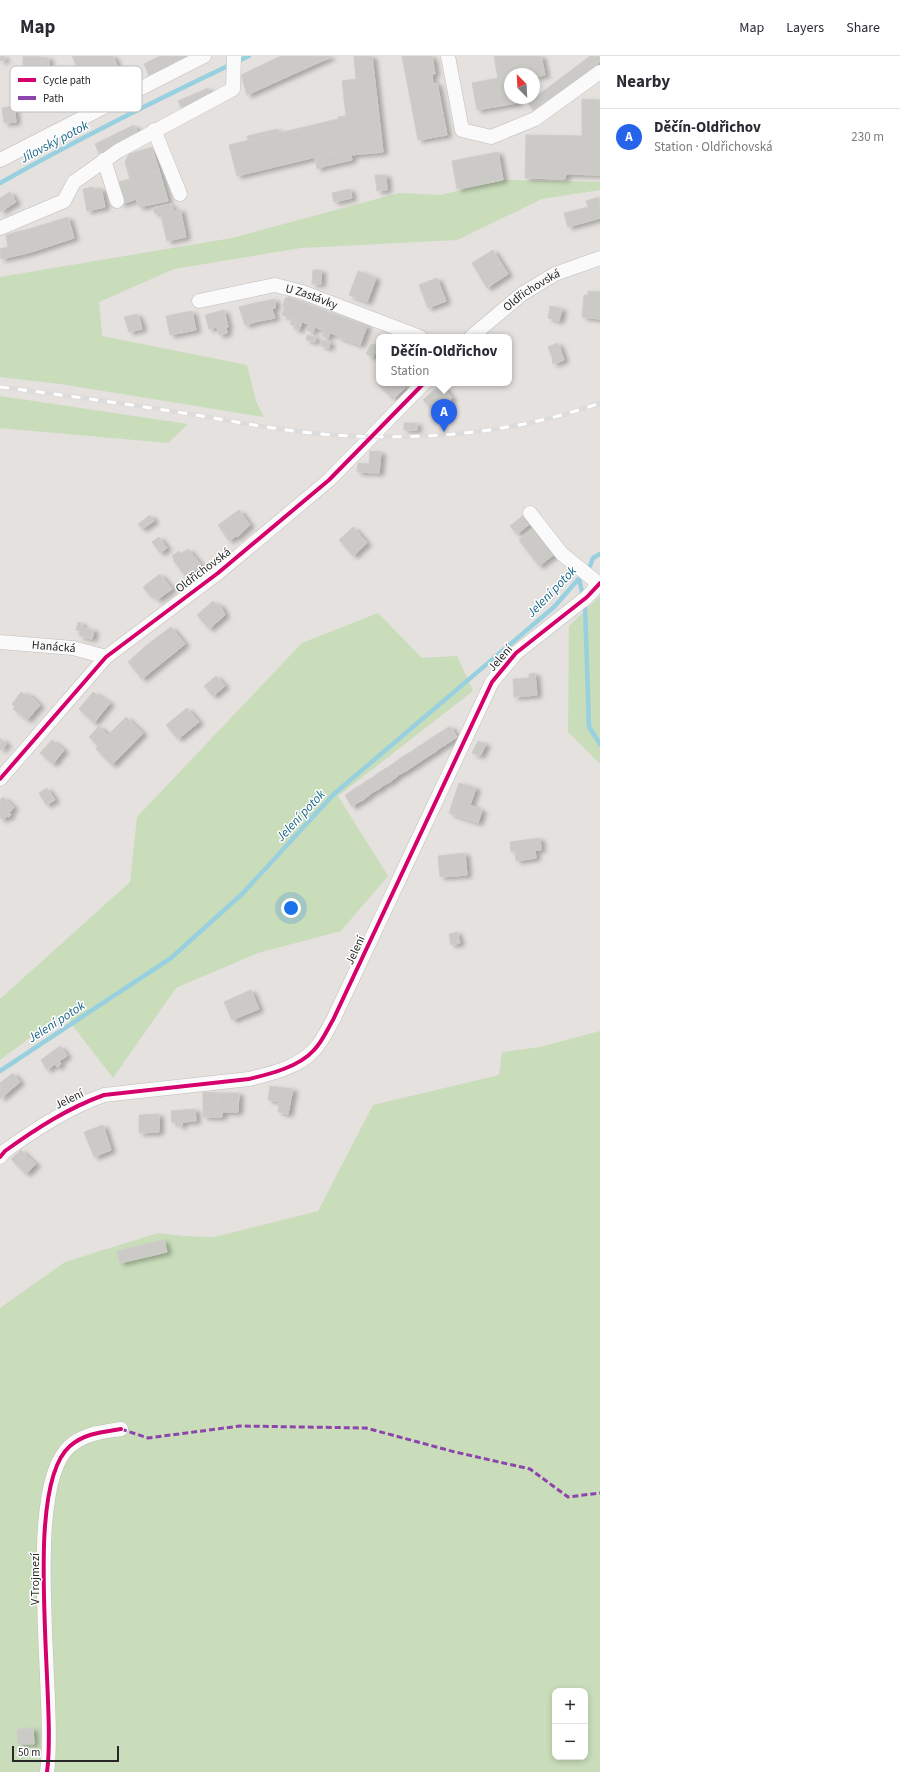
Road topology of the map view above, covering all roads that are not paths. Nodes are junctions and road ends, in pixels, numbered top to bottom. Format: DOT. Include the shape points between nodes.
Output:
graph roads {
  1 [pos="204,56"];
  2 [pos="234,56"];
  3 [pos="448,56"];
  4 [pos="600,72"];
  5 [pos="142,88"];
  6 [pos="94,112"];
  7 [pos="154,130"];
  8 [pos="0,160"];
  9 [pos="104,160"];
  10 [pos="180,194"];
  11 [pos="117,201"];
  12 [pos="0,228"];
  13 [pos="600,258"];
  14 [pos="199,301"];
  15 [pos="412,334"];
  16 [pos="475,334"];
  17 [pos="421,386"];
  18 [pos="530,513"];
  19 [pos="592,577"];
  20 [pos="0,642"];
  21 [pos="106,657"];
  22 [pos="0,778"];
  23 [pos="0,1157"];
  24 [pos="121,1429"];
  25 [pos="46,1772"];
  1 -- 5 [label="street"];
  2 -- 7 [label="street" via="233,89"];
  3 -- 4 [label="street" via="462,130 491,138 536,119"];
  6 -- 8 [label="street"];
  7 -- 9 [label="street"];
  7 -- 10 [label="street"];
  9 -- 11 [label="street"];
  9 -- 12 [label="street" via="74,182 64,201"];
  13 -- 16 [label="street, Oldřichovská" via="555,274 522,294"];
  14 -- 15 [label="street, U Zastávky" via="275,285 302,292"];
  17 -- 21 [label="street, Oldřichovská" via="329,480 218,574"];
  18 -- 19 [label="street" via="562,554"];
  19 -- 23 [label="street, Jelení" via="587,597 516,653 492,682 333,1020 314,1050 300,1061 249,1080 104,1095 84,1102 44,1123"];
  20 -- 21 [label="street, Hanácká" via="73,648"];
  21 -- 22 [label="street, Oldřichovská"];
  24 -- 25 [label="street, V Trojmezí" via="93,1433 79,1439 61,1456 53,1472 45,1542 44,1626 48,1706"];
}
